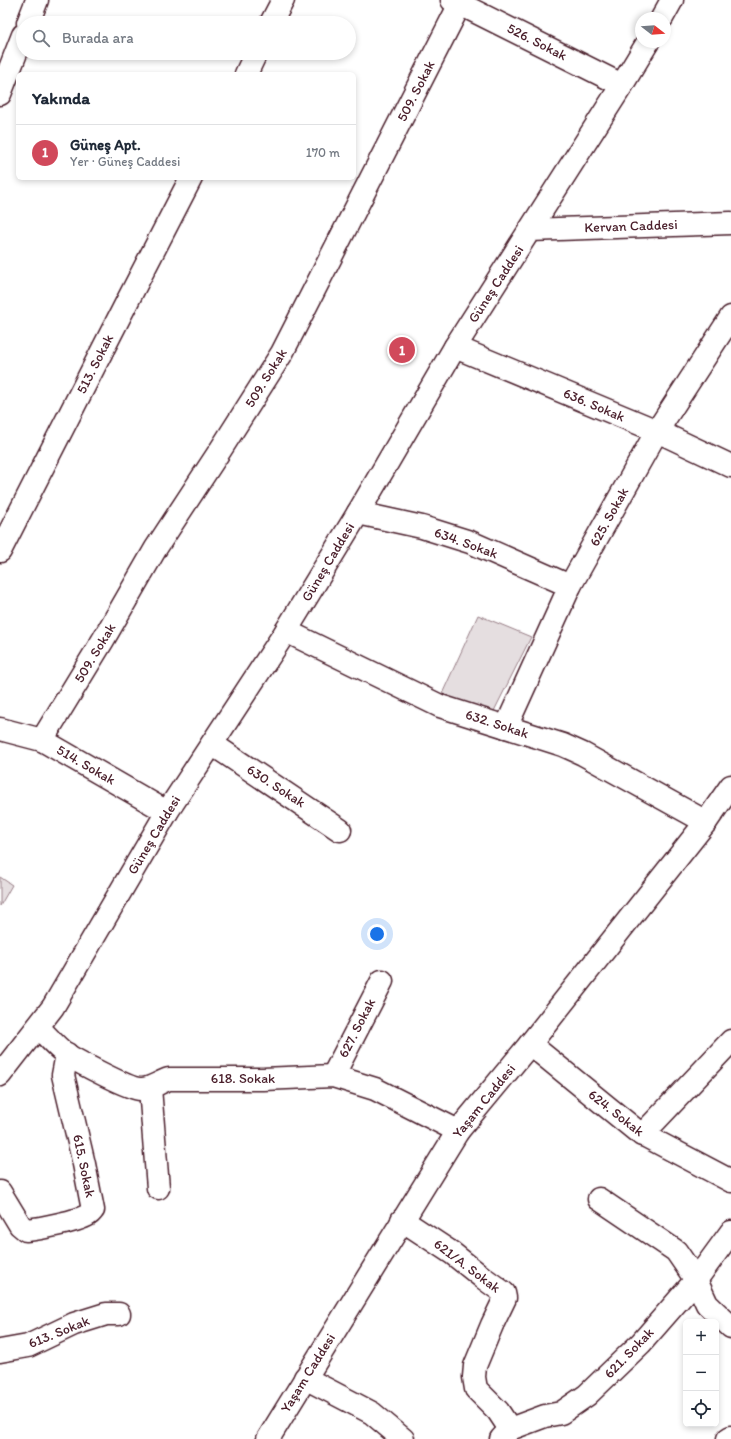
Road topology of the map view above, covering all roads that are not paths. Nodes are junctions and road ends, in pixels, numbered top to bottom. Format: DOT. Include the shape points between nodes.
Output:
graph roads {
  1 [pos="37,0"];
  2 [pos="282,0"];
  3 [pos="672,0"];
  4 [pos="458,1"];
  5 [pos="665,12"];
  6 [pos="31,16"];
  7 [pos="274,16"];
  8 [pos="644,48"];
  9 [pos="16,53"];
  10 [pos="253,60"];
  11 [pos="247,72"];
  12 [pos="622,85"];
  13 [pos="0,94"];
  14 [pos="191,180"];
  15 [pos="731,223"];
  16 [pos="530,230"];
  17 [pos="731,317"];
  18 [pos="456,347"];
  19 [pos="657,431"];
  20 [pos="731,466"];
  21 [pos="358,513"];
  22 [pos="0,551"];
  23 [pos="570,586"];
  24 [pos="286,631"];
  25 [pos="506,727"];
  26 [pos="0,729"];
  27 [pos="42,740"];
  28 [pos="212,744"];
  29 [pos="731,786"];
  30 [pos="167,812"];
  31 [pos="706,822"];
  32 [pos="340,830"];
  33 [pos="382,980"];
  34 [pos="38,1027"];
  35 [pos="731,1041"];
  36 [pos="530,1044"];
  37 [pos="67,1054"];
  38 [pos="0,1075"];
  39 [pos="333,1076"];
  40 [pos="150,1088"];
  41 [pos="458,1131"];
  42 [pos="642,1134"];
  43 [pos="731,1181"];
  44 [pos="158,1188"];
  45 [pos="0,1192"];
  46 [pos="599,1199"];
  47 [pos="402,1220"];
  48 [pos="731,1232"];
  49 [pos="696,1280"];
  50 [pos="119,1314"];
  51 [pos="731,1327"];
  52 [pos="0,1351"];
  53 [pos="305,1378"];
  54 [pos="505,1434"];
  55 [pos="731,1437"];
  56 [pos="268,1439"];
  57 [pos="403,1439"];
  58 [pos="728,1439"];
  1 -- 6 [label="street"];
  2 -- 7 [label="street"];
  3 -- 5 [label="street"];
  4 -- 12 [label="street, 526. Sokak"];
  4 -- 27 [label="street, 509. Sokak" via="282,353 156,548"];
  8 -- 12 [label="street, Güneş Caddesi"];
  9 -- 13 [label="street"];
  10 -- 11 [label="street"];
  12 -- 16 [label="street, Güneş Caddesi"];
  14 -- 22 [label="street, 513. Sokak"];
  15 -- 16 [label="street, Kervan Caddesi"];
  16 -- 18 [label="street, Güneş Caddesi"];
  17 -- 19 [label="street, 625. Sokak"];
  18 -- 19 [label="street, 636. Sokak"];
  18 -- 21 [label="street, Güneş Caddesi"];
  19 -- 20 [label="street, 636. Sokak"];
  19 -- 23 [label="street, 625. Sokak"];
  21 -- 23 [label="street, 634. Sokak" via="422,527 470,542"];
  21 -- 24 [label="street, Güneş Caddesi"];
  23 -- 25 [label="street, 625. Sokak"];
  24 -- 25 [label="street, 632. Sokak" via="440,706"];
  24 -- 28 [label="street, Güneş Caddesi"];
  25 -- 31 [label="street, 632. Sokak" via="563,745 582,754"];
  26 -- 27 [label="street, 514. Sokak"];
  27 -- 30 [label="street, 514. Sokak"];
  28 -- 30 [label="street, Güneş Caddesi"];
  28 -- 32 [label="street, 630. Sokak"];
  29 -- 31 [label="street, Yaşam Caddesi"];
  30 -- 34 [label="street, Güneş Caddesi" via="53,1007"];
  31 -- 36 [label="street, Yaşam Caddesi"];
  33 -- 39 [label="street, 627. Sokak"];
  34 -- 37 [label="street, 618. Sokak"];
  34 -- 38 [label="street, Güneş Caddesi"];
  35 -- 42 [label="street"];
  36 -- 41 [label="street, Yaşam Caddesi"];
  36 -- 42 [label="street, 624. Sokak"];
  37 -- 40 [label="street, 618. Sokak" via="122,1084 139,1090"];
  37 -- 45 [label="street, 615. Sokak" via="63,1075 93,1210 89,1215 57,1225 26,1230 20,1225"];
  39 -- 40 [label="street, 618. Sokak" via="169,1079"];
  39 -- 41 [label="street, 618. Sokak" via="374,1089"];
  40 -- 44 [label="street"];
  41 -- 47 [label="street, Yaşam Caddesi"];
  42 -- 43 [label="street, 624. Sokak"];
  46 -- 49 [label="street" via="676,1251"];
  47 -- 53 [label="street, Yaşam Caddesi"];
  47 -- 54 [label="street, 621/A. Sokak" via="452,1253 504,1293 505,1298 475,1366 474,1377 476,1389 498,1411"];
  48 -- 49 [label="street, 621. Sokak"];
  49 -- 51 [label="street" via="707,1304"];
  49 -- 54 [label="street, 621. Sokak" via="641,1343 587,1395 561,1413 545,1416"];
  50 -- 52 [label="street, 613. Sokak" via="106,1314 74,1324 28,1346"];
  53 -- 56 [label="street, Yaşam Caddesi"];
  53 -- 57 [label="street" via="372,1413"];
  55 -- 58 [label="street"];
}
